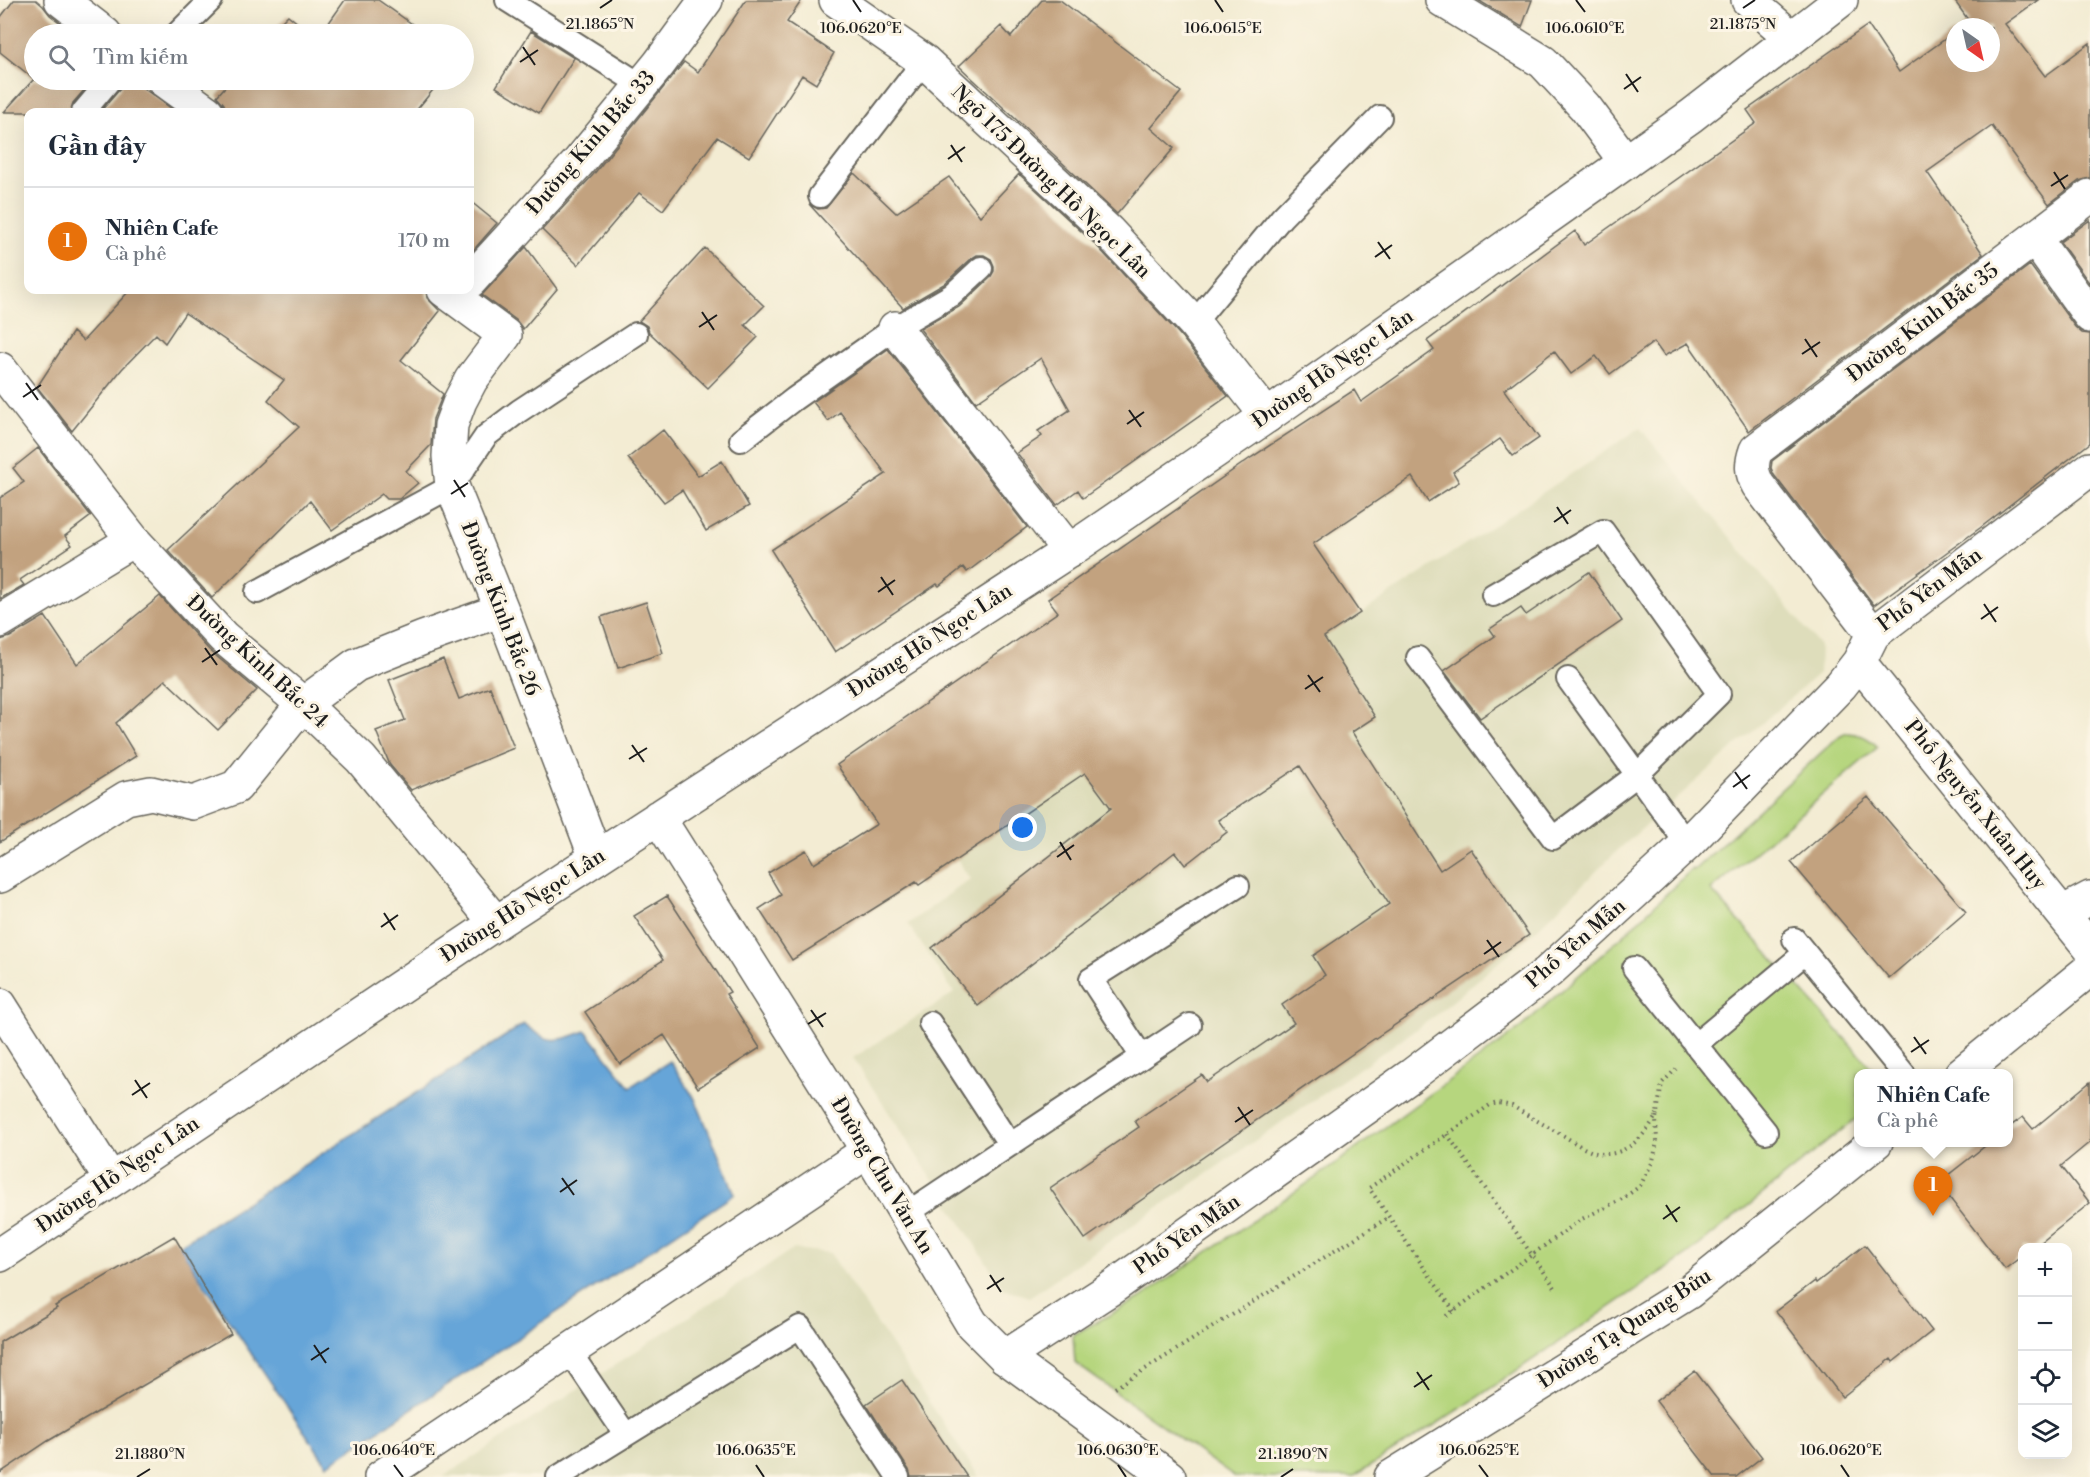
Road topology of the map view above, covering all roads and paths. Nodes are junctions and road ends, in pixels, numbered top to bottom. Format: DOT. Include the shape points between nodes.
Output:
graph roads {
  1 [pos="62,0"];
  2 [pos="211,0"];
  3 [pos="507,0"];
  4 [pos="706,0"];
  5 [pos="836,0"];
  6 [pos="1442,0"];
  7 [pos="1748,0"];
  8 [pos="1841,0"];
  9 [pos="92,24"];
  10 [pos="187,24"];
  11 [pos="1791,37"];
  12 [pos="924,61"];
  13 [pos="641,85"];
  14 [pos="102,90"];
  15 [pos="177,90"];
  16 [pos="86,108"];
  17 [pos="202,108"];
  18 [pos="1380,117"];
  19 [pos="1626,162"];
  20 [pos="820,196"];
  21 [pos="2090,196"];
  22 [pos="2035,238"];
  23 [pos="981,268"];
  24 [pos="474,271"];
  25 [pos="462,294"];
  26 [pos="2090,316"];
  27 [pos="1194,323"];
  28 [pos="895,328"];
  29 [pos="636,334"];
  30 [pos="0,369"];
  31 [pos="1267,416"];
  32 [pos="741,440"];
  33 [pos="1756,450"];
  34 [pos="2090,469"];
  35 [pos="452,486"];
  36 [pos="133,540"];
  37 [pos="1069,551"];
  38 [pos="257,592"];
  39 [pos="1493,595"];
  40 [pos="502,609"];
  41 [pos="0,621"];
  42 [pos="1866,648"];
  43 [pos="1418,658"];
  44 [pos="1569,679"];
  45 [pos="303,704"];
  46 [pos="1637,775"];
  47 [pos="658,817"];
  48 [pos="1687,844"];
  49 [pos="596,858"];
  50 [pos="0,876"];
  51 [pos="1238,886"];
  52 [pos="2076,906"];
  53 [pos="496,923"];
  54 [pos="2090,948"];
  55 [pos="1634,968"];
  56 [pos="2090,969"];
  57 [pos="0,1005"];
  58 [pos="930,1023"];
  59 [pos="1190,1025"];
  60 [pos="1698,1048"];
  61 [pos="1142,1057"];
  62 [pos="1900,1069"];
  63 [pos="1967,1069"];
  64 [pos="1657,1114"];
  65 [pos="1766,1132"];
  66 [pos="1447,1134"];
  67 [pos="1011,1145"];
  68 [pos="1871,1147"];
  69 [pos="868,1150"];
  70 [pos="111,1180"];
  71 [pos="906,1214"];
  72 [pos="1389,1217"];
  73 [pos="0,1255"];
  74 [pos="1532,1255"];
  75 [pos="1556,1289"];
  76 [pos="1454,1311"];
  77 [pos="1446,1316"];
  78 [pos="569,1351"];
  79 [pos="1005,1357"];
  80 [pos="1115,1388"];
  81 [pos="626,1435"];
  82 [pos="381,1477"];
  83 [pos="558,1477"];
  84 [pos="898,1477"];
  85 [pos="1169,1477"];
  86 [pos="1391,1477"];
  1 -- 9 [label="street"];
  2 -- 10 [label="lane"];
  3 -- 13 [label="lane"];
  4 -- 13 [label="street, Đường Kinh Bắc 33"];
  5 -- 12 [label="street, Ngõ 175 Đường Hồ Ngọc Lân"];
  6 -- 19 [label="street" via="1543,62 1585,107"];
  7 -- 11 [label="street"];
  8 -- 11 [label="street, Đường Hồ Ngọc Lân"];
  11 -- 19 [label="street, Đường Hồ Ngọc Lân"];
  12 -- 20 [label="lane"];
  12 -- 27 [label="street, Ngõ 175 Đường Hồ Ngọc Lân" via="1108,231"];
  13 -- 24 [label="street, Đường Kinh Bắc 33" via="578,163"];
  14 -- 16 [label="lane"];
  15 -- 17 [label="street"];
  18 -- 27 [label="lane" via="1282,217"];
  19 -- 31 [label="street, Đường Hồ Ngọc Lân"];
  21 -- 22 [label="street, Đường Kinh Bắc 35"];
  22 -- 26 [label="street"];
  22 -- 33 [label="street, Đường Kinh Bắc 35"];
  23 -- 28 [label="lane" via="952,295"];
  25 -- 35 [label="street, Đường Kinh Bắc 26" via="505,335 471,380 451,425"];
  27 -- 31 [label="street, Ngõ 175 Đường Hồ Ngọc Lân"];
  28 -- 32 [label="lane"];
  28 -- 37 [label="street"];
  29 -- 35 [label="lane" via="486,436"];
  30 -- 36 [label="street, Đường Kinh Bắc 24"];
  31 -- 37 [label="street, Đường Hồ Ngọc Lân"];
  33 -- 42 [label="street, Phố Nguyễn Xuân Huy" via="1752,473 1758,484"];
  34 -- 42 [label="street, Phố Yên Mẫn"];
  35 -- 38 [label="lane"];
  35 -- 40 [label="street, Đường Kinh Bắc 26"];
  36 -- 41 [label="street"];
  36 -- 45 [label="street, Đường Kinh Bắc 24" via="223,637"];
  37 -- 47 [label="street, Đường Hồ Ngọc Lân"];
  39 -- 46 [label="lane" via="1603,531 1719,694"];
  40 -- 45 [label="street" via="356,665"];
  40 -- 49 [label="street, Đường Kinh Bắc 26"];
  42 -- 48 [label="street, Phố Yên Mẫn" via="1841,686"];
  42 -- 52 [label="street, Phố Nguyễn Xuân Huy"];
  43 -- 46 [label="lane" via="1553,838"];
  44 -- 46 [label="lane"];
  45 -- 50 [label="street" via="236,787 192,803 152,793 126,798"];
  45 -- 53 [label="street, Đường Kinh Bắc 24" via="361,759"];
  46 -- 48 [label="lane"];
  47 -- 49 [label="street, Đường Hồ Ngọc Lân"];
  47 -- 69 [label="street, Đường Chu Văn An"];
  48 -- 79 [label="street, Phố Yên Mẫn" via="1548,972 1413,1075 1110,1289"];
  49 -- 53 [label="street, Đường Hồ Ngọc Lân"];
  51 -- 61 [label="lane" via="1091,979"];
  52 -- 54 [label="street, Phố Nguyễn Xuân Huy"];
  53 -- 70 [label="street, Đường Hồ Ngọc Lân"];
  55 -- 60 [label="lane"];
  56 -- 63 [label="street"];
  57 -- 70 [label="street"];
  58 -- 67 [label="lane"];
  59 -- 61 [label="lane"];
  60 -- 62 [label="lane" via="1799,946"];
  60 -- 64 [label="path" via="1662,1083"];
  60 -- 65 [label="lane"];
  61 -- 67 [label="lane"];
  64 -- 66 [label="path" via="1633,1144 1607,1155 1589,1151 1512,1106 1498,1102"];
  64 -- 74 [label="path" via="1653,1161 1641,1186 1582,1219"];
  66 -- 72 [label="path" via="1369,1188"];
  66 -- 74 [label="path"];
  67 -- 71 [label="lane"];
  68 -- 86 [label="street, Đường Tạ Quang Bửu" via="1689,1292"];
  69 -- 71 [label="street, Đường Chu Văn An"];
  69 -- 78 [label="street"];
  70 -- 73 [label="street, Đường Hồ Ngọc Lân"];
  71 -- 79 [label="street, Đường Chu Văn An" via="972,1324"];
  72 -- 76 [label="path"];
  72 -- 80 [label="path"];
  74 -- 75 [label="path"];
  74 -- 76 [label="path"];
  76 -- 77 [label="path"];
  78 -- 81 [label="lane"];
  78 -- 82 [label="street"];
  79 -- 85 [label="street, Đường Chu Văn An"];
  81 -- 83 [label="lane"];
  81 -- 84 [label="lane" via="800,1327"];
}
